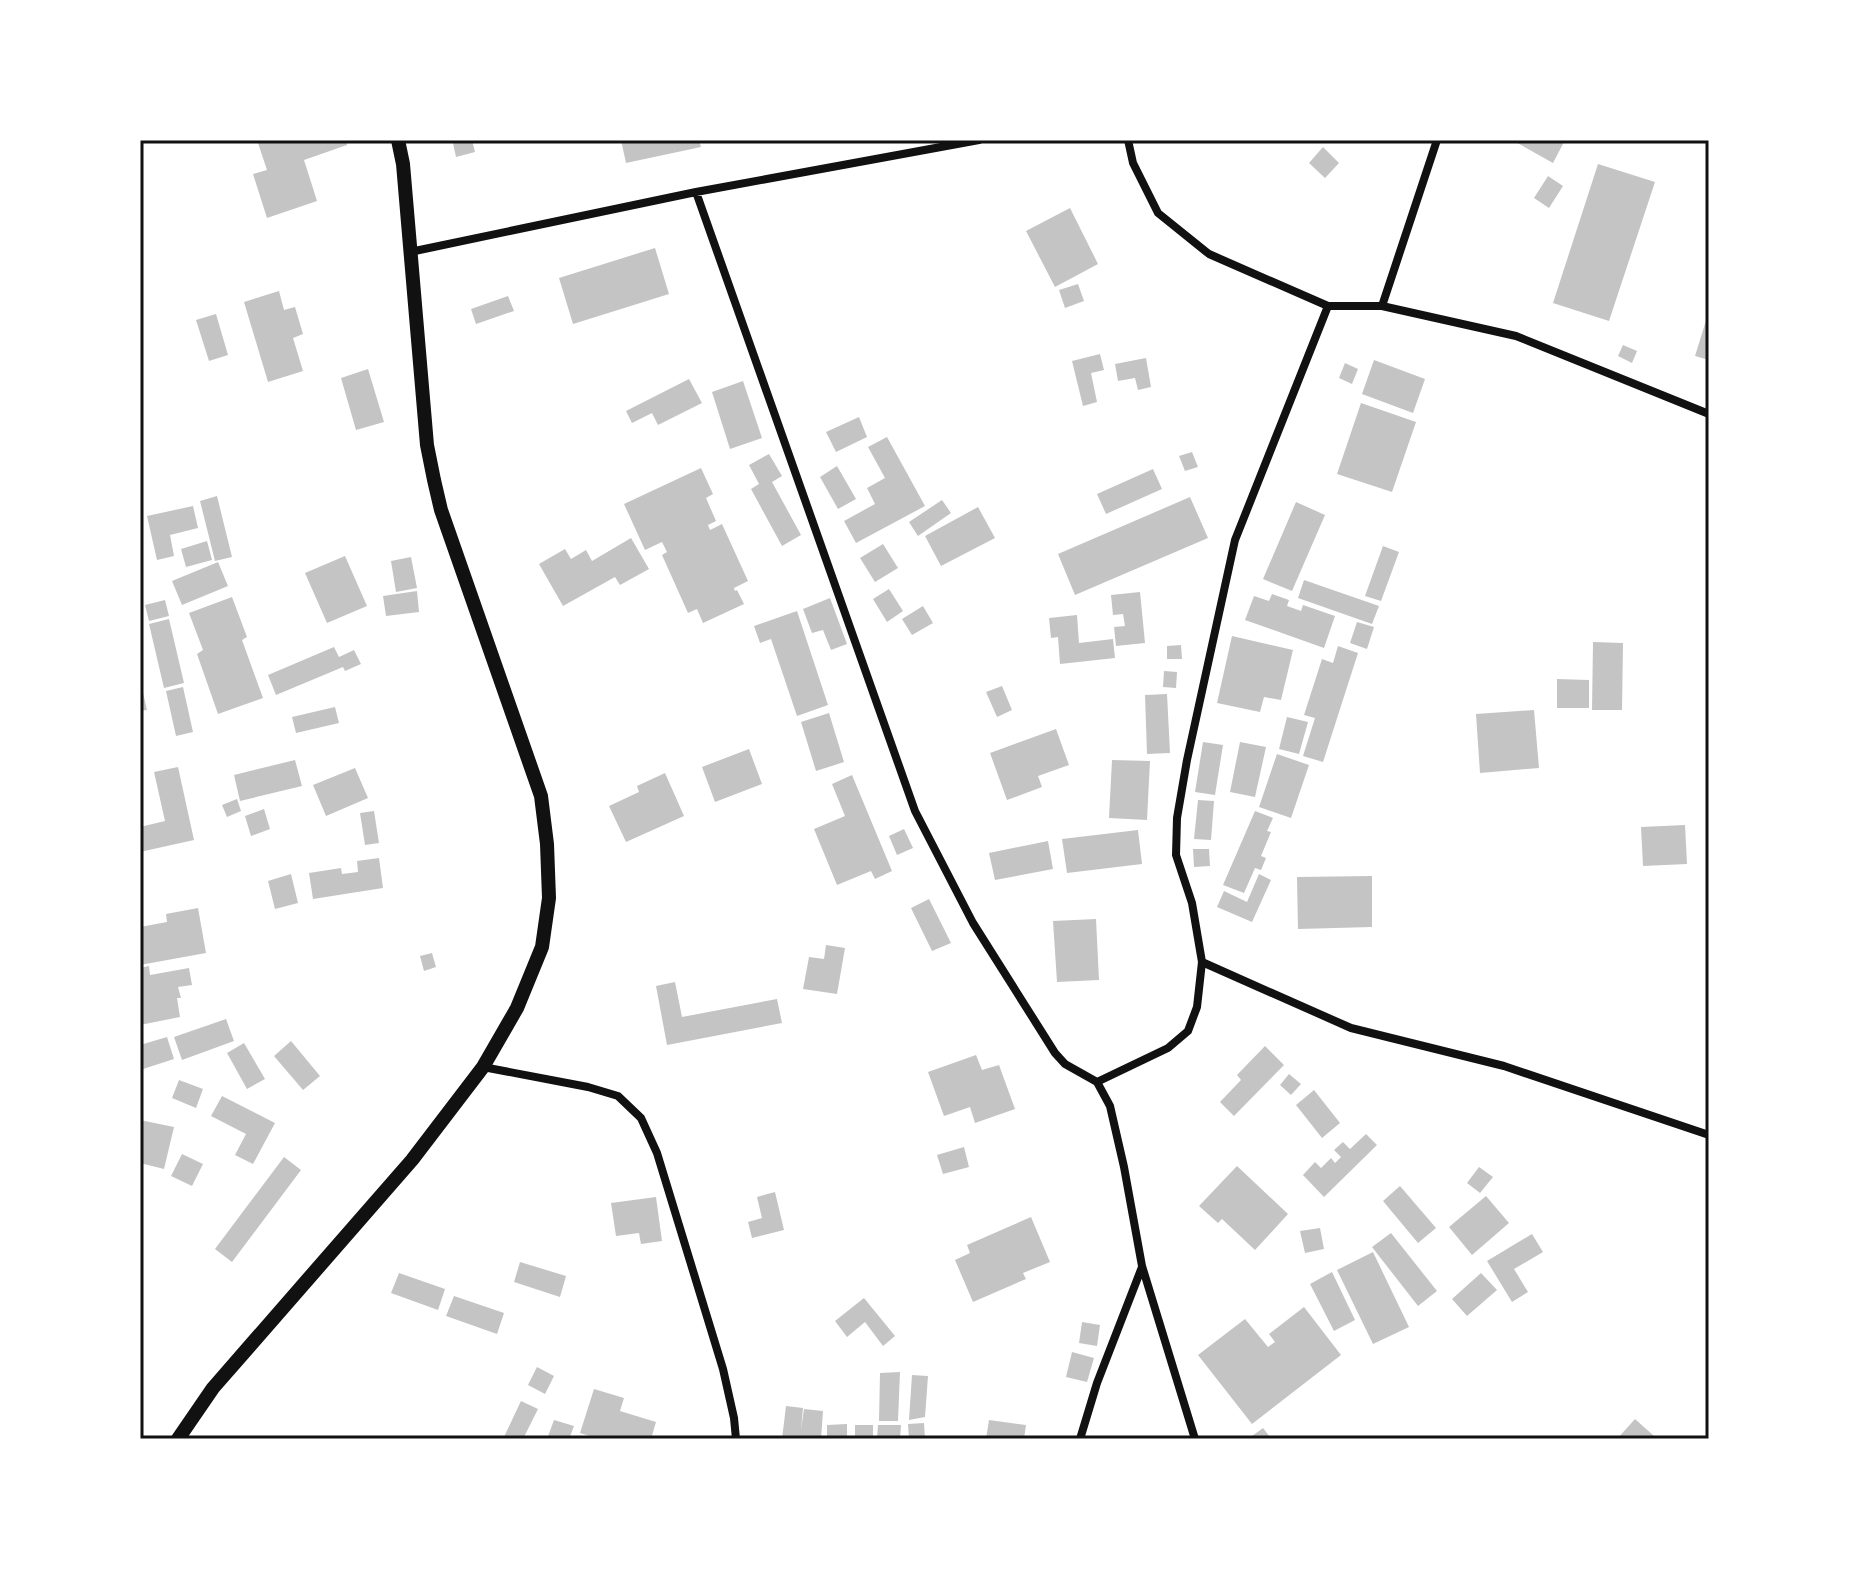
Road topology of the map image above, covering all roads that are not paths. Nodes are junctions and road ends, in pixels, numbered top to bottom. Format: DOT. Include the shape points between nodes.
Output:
graph roads {
  1 [pos="398,140"];
  2 [pos="979,140"];
  3 [pos="1128,140"];
  4 [pos="1437,140"];
  5 [pos="696,192"];
  6 [pos="410,252"];
  7 [pos="1328,306"];
  8 [pos="1382,306"];
  9 [pos="1709,414"];
  10 [pos="1202,962"];
  11 [pos="483,1067"];
  12 [pos="1097,1082"];
  13 [pos="1709,1135"];
  14 [pos="1142,1266"];
  15 [pos="178,1439"];
  16 [pos="736,1439"];
  17 [pos="1080,1439"];
  18 [pos="1195,1439"];
  1 -- 6 [label="street"];
  2 -- 5 [label="street"];
  3 -- 7 [label="street" via="1133,163 1158,213 1209,254"];
  4 -- 8 [label="street"];
  5 -- 6 [label="street"];
  5 -- 12 [label="street" via="915,811 973,923 1055,1053"];
  6 -- 11 [label="street" via="434,480 541,796 547,844 549,898 542,947 517,1008"];
  7 -- 8 [label="street"];
  7 -- 10 [label="street" via="1235,540 1187,760 1176,855 1192,903"];
  8 -- 9 [label="street" via="1516,336"];
  10 -- 12 [label="street" via="1197,1007 1188,1031 1168,1048"];
  10 -- 13 [label="street" via="1351,1028 1504,1066"];
  11 -- 15 [label="street" via="412,1160 213,1388"];
  11 -- 16 [label="street" via="618,1096 641,1118 657,1153 723,1369"];
  12 -- 14 [label="street" via="1110,1106"];
  14 -- 17 [label="street"];
  14 -- 18 [label="street"];
}
